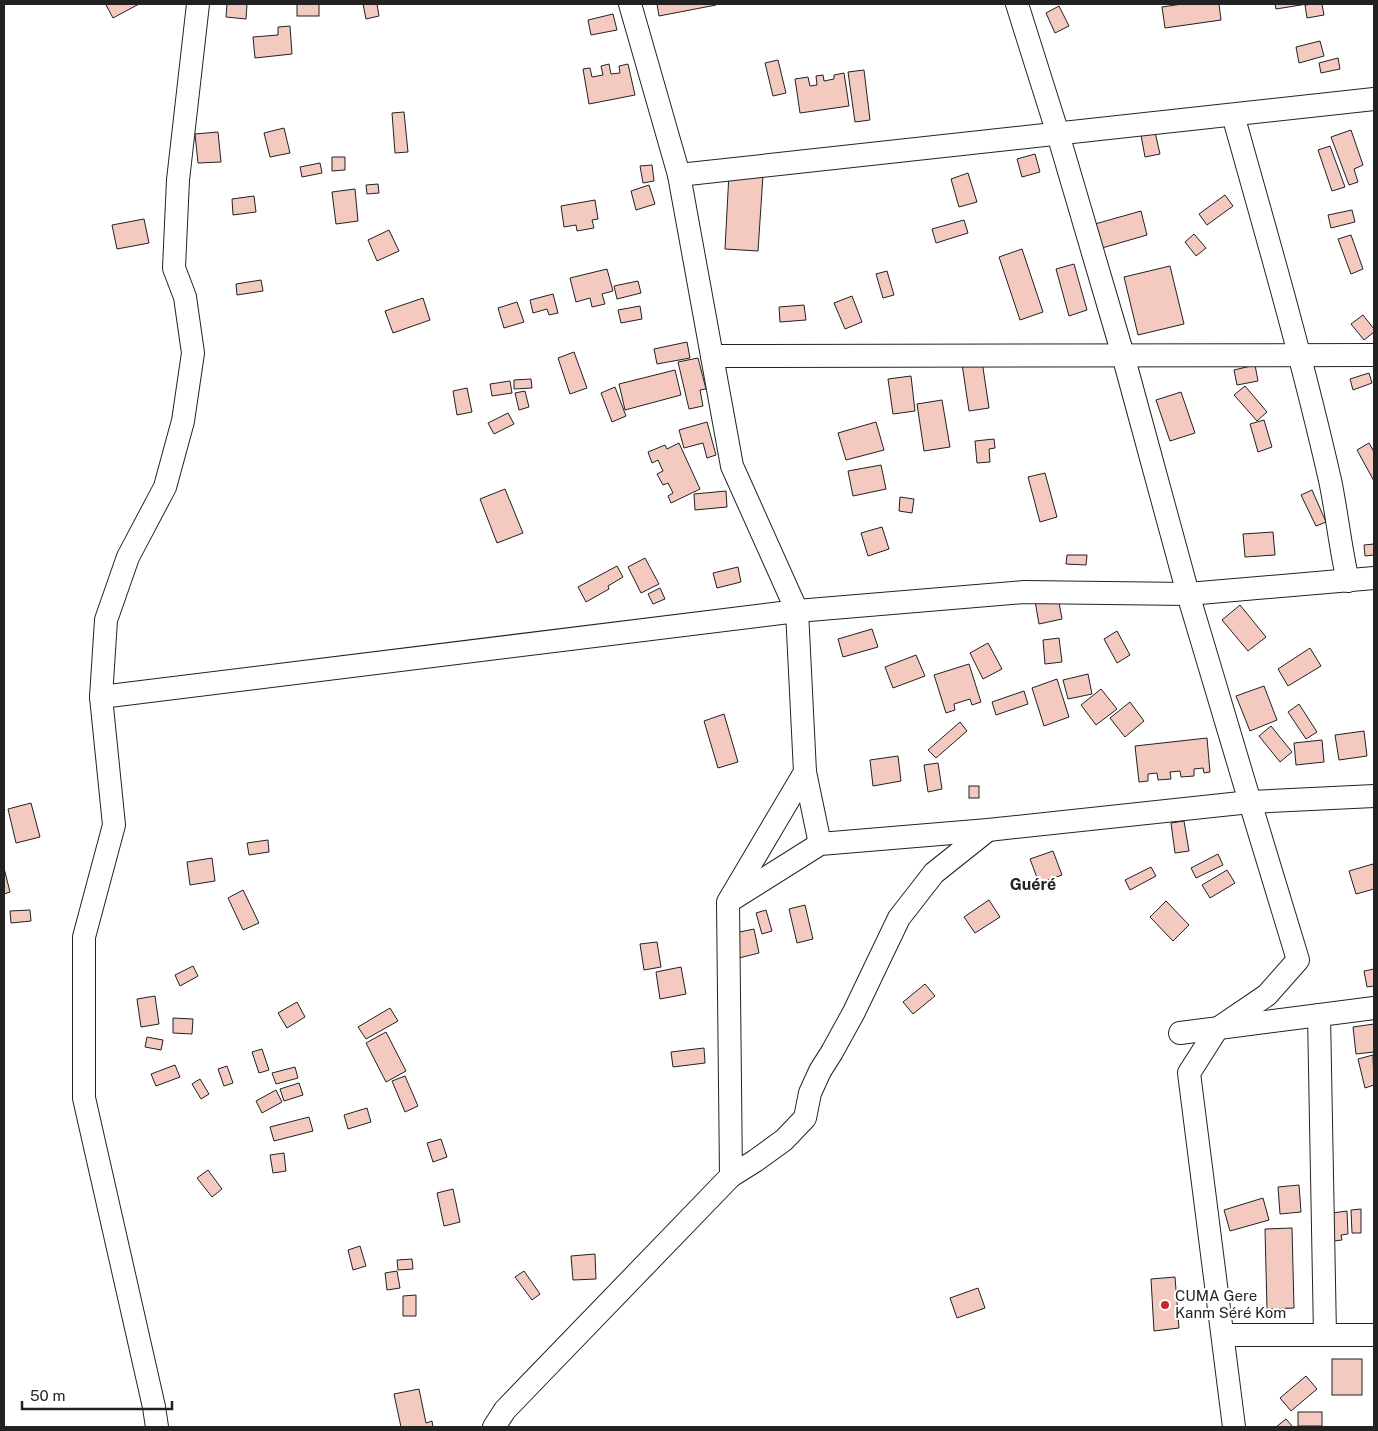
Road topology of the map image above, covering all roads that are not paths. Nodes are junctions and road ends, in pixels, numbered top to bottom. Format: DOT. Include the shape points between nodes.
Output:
graph roads {
  1 [pos="198,4"];
  2 [pos="630,4"];
  3 [pos="1018,4"];
  4 [pos="1374,99"];
  5 [pos="1233,115"];
  6 [pos="1058,134"];
  7 [pos="679,175"];
  8 [pos="1123,355"];
  9 [pos="1300,355"];
  10 [pos="1374,355"];
  11 [pos="712,356"];
  12 [pos="1374,578"];
  13 [pos="1348,581"];
  14 [pos="1188,594"];
  15 [pos="797,611"];
  16 [pos="101,697"];
  17 [pos="805,772"];
  18 [pos="1374,796"];
  19 [pos="1250,802"];
  20 [pos="988,830"];
  21 [pos="820,844"];
  22 [pos="728,902"];
  23 [pos="1374,1008"];
  24 [pos="1319,1015"];
  25 [pos="1217,1029"];
  26 [pos="1180,1033"];
  27 [pos="731,1176"];
  28 [pos="1223,1335"];
  29 [pos="1325,1335"];
  30 [pos="1374,1335"];
  31 [pos="157,1427"];
  32 [pos="494,1427"];
  33 [pos="1234,1427"];
  1 -- 16 [label="street" via="178,180 174,268 185,297 193,353 183,421 165,487 128,557 106,620"];
  2 -- 7 [label="street"];
  3 -- 6 [label="street"];
  4 -- 5 [label="street"];
  5 -- 6 [label="street"];
  5 -- 9 [label="street"];
  6 -- 7 [label="street"];
  6 -- 8 [label="street"];
  7 -- 11 [label="street"];
  8 -- 9 [label="street"];
  8 -- 11 [label="street"];
  8 -- 14 [label="street"];
  9 -- 10 [label="street"];
  9 -- 13 [label="street" via="1330,483"];
  11 -- 15 [label="street" via="732,466"];
  12 -- 13 [label="street"];
  13 -- 14 [label="street"];
  14 -- 15 [label="street" via="1024,592"];
  14 -- 19 [label="street"];
  15 -- 16 [label="street"];
  15 -- 17 [label="street"];
  16 -- 31 [label="street" via="114,825 84,937 84,1098"];
  17 -- 21 [label="street"];
  17 -- 22 [label="street"];
  18 -- 19 [label="street"];
  19 -- 20 [label="street"];
  19 -- 25 [label="street" via="1298,960 1267,995"];
  20 -- 21 [label="street"];
  20 -- 27 [label="street" via="934,873 899,918 854,1012 820,1071 810,1093 805,1118 784,1140"];
  21 -- 22 [label="street"];
  22 -- 27 [label="street"];
  23 -- 24 [label="street"];
  24 -- 25 [label="street"];
  24 -- 29 [label="street"];
  25 -- 26 [label="street"];
  25 -- 28 [label="street" via="1189,1074"];
  27 -- 32 [label="street" via="504,1410"];
  28 -- 29 [label="street"];
  28 -- 33 [label="street"];
  29 -- 30 [label="street"];
}
